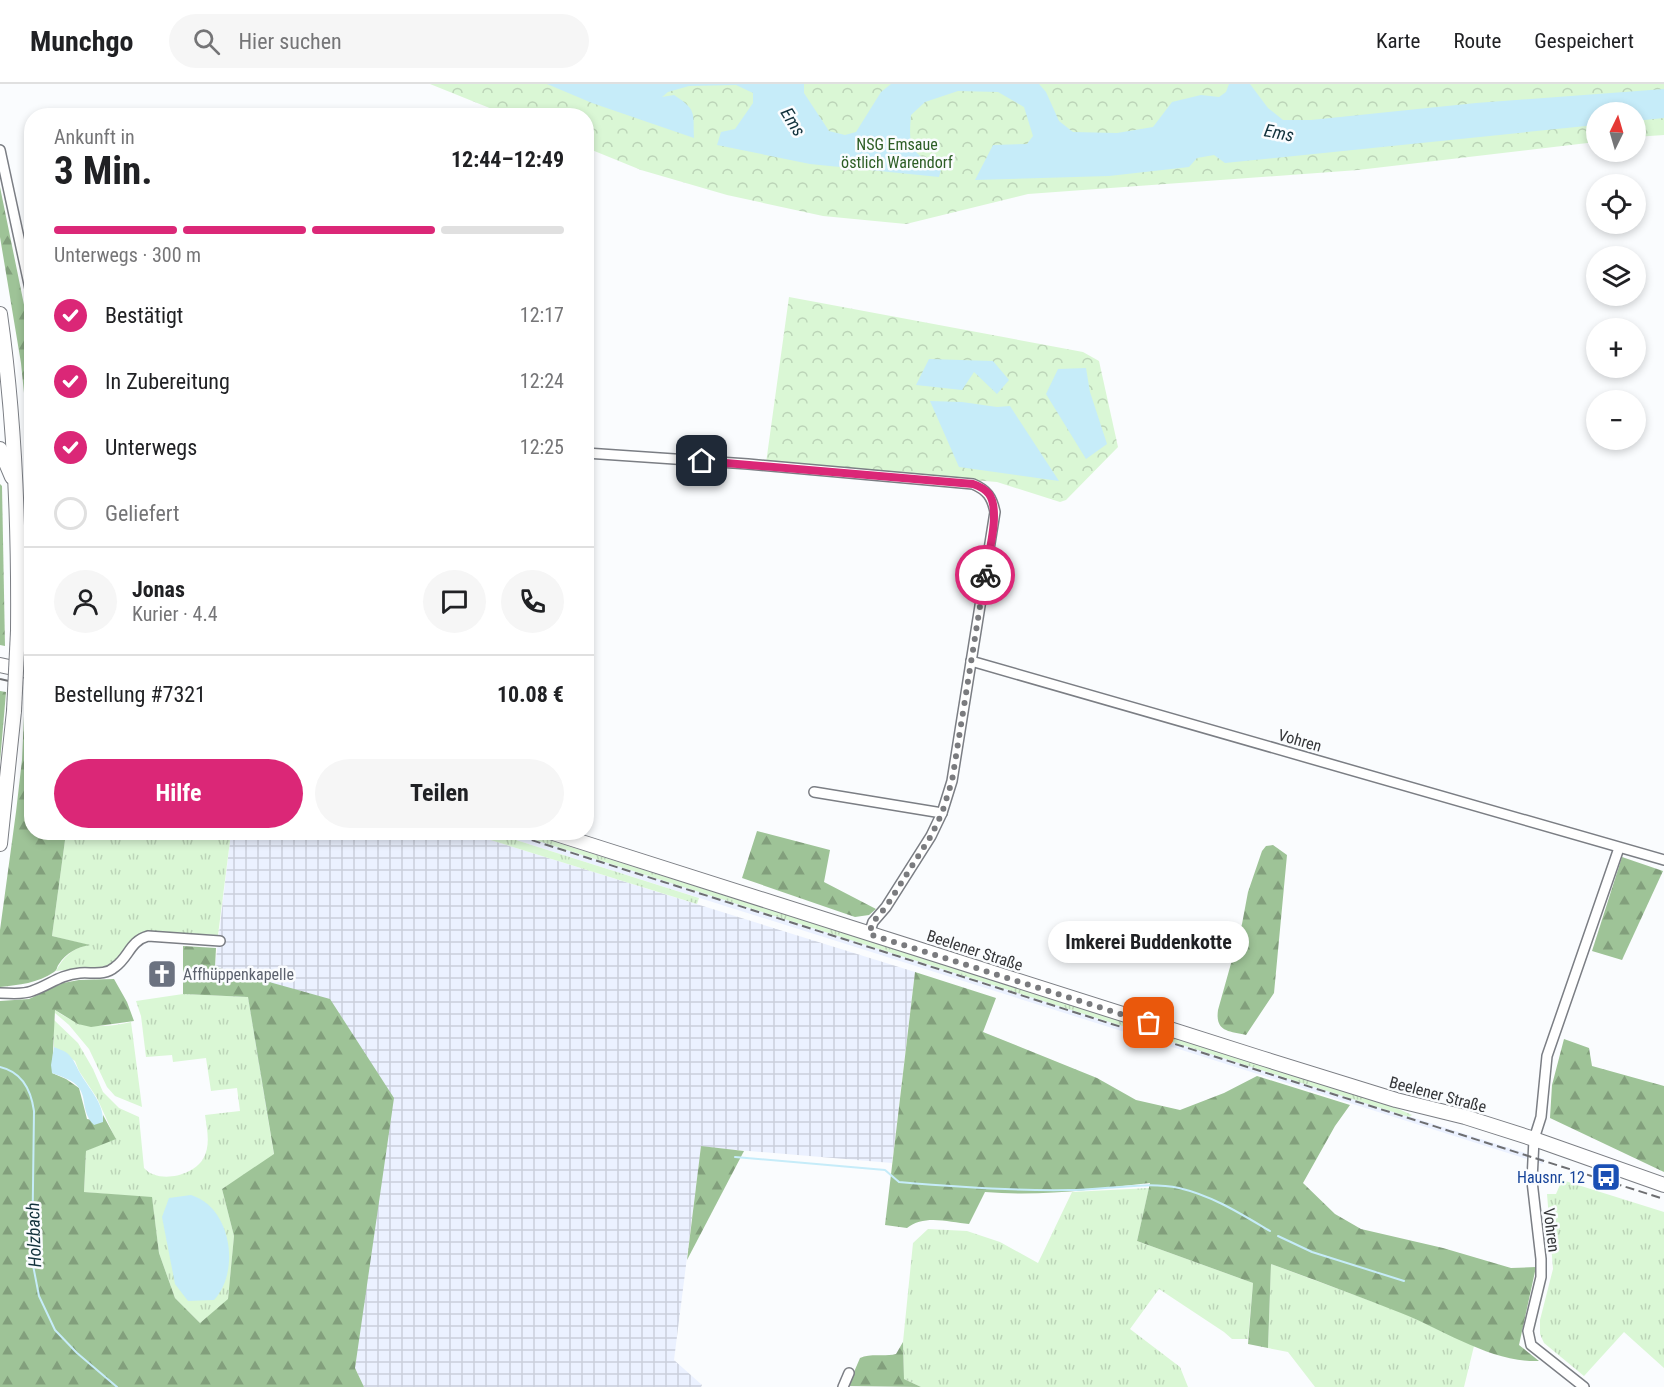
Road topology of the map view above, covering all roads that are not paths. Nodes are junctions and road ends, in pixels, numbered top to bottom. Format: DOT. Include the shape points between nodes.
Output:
graph roads {
  1 [pos="0,150"];
  2 [pos="24,261"];
  3 [pos="0,314"];
  4 [pos="4,344"];
  5 [pos="0,364"];
  6 [pos="4,420"];
  7 [pos="0,449"];
  8 [pos="594,454"];
  9 [pos="17,492"];
  10 [pos="971,662"];
  11 [pos="0,665"];
  12 [pos="24,670"];
  13 [pos="814,792"];
  14 [pos="942,813"];
  15 [pos="575,840"];
  16 [pos="0,844"];
  17 [pos="1619,848"];
  18 [pos="1664,860"];
  19 [pos="869,934"];
  20 [pos="220,941"];
  21 [pos="0,993"];
  22 [pos="1534,1139"];
  23 [pos="1664,1185"];
  24 [pos="849,1373"];
  25 [pos="843,1387"];
  26 [pos="1584,1387"];
  1 -- 2 [label="street"];
  3 -- 4 [label="main road"];
  4 -- 5 [label="main road"];
  4 -- 6 [label="main road"];
  6 -- 9 [label="main road"];
  7 -- 9 [label="main road"];
  8 -- 10 [label="street" via="973,484 988,493 995,512"];
  9 -- 16 [label="main road, bridge" via="18,631"];
  10 -- 14 [label="street" via="952,781"];
  10 -- 17 [label="street, Vohren"];
  11 -- 12 [label="main road"];
  13 -- 14 [label="street"];
  14 -- 19 [label="street"];
  15 -- 19 [label="main road, Beelener Straße"];
  17 -- 18 [label="street, Vohren"];
  17 -- 22 [label="street, Vohren" via="1547,1056 1541,1117"];
  19 -- 22 [label="main road, Beelener Straße" via="1385,1097"];
  20 -- 21 [label="street" via="148,936 138,939 115,968 105,973 60,976 33,991"];
  22 -- 23 [label="main road, Beelener Straße"];
  22 -- 26 [label="street, Vohren" via="1532,1181 1541,1277 1528,1331 1531,1345"];
  24 -- 25 [label="street"];
}
